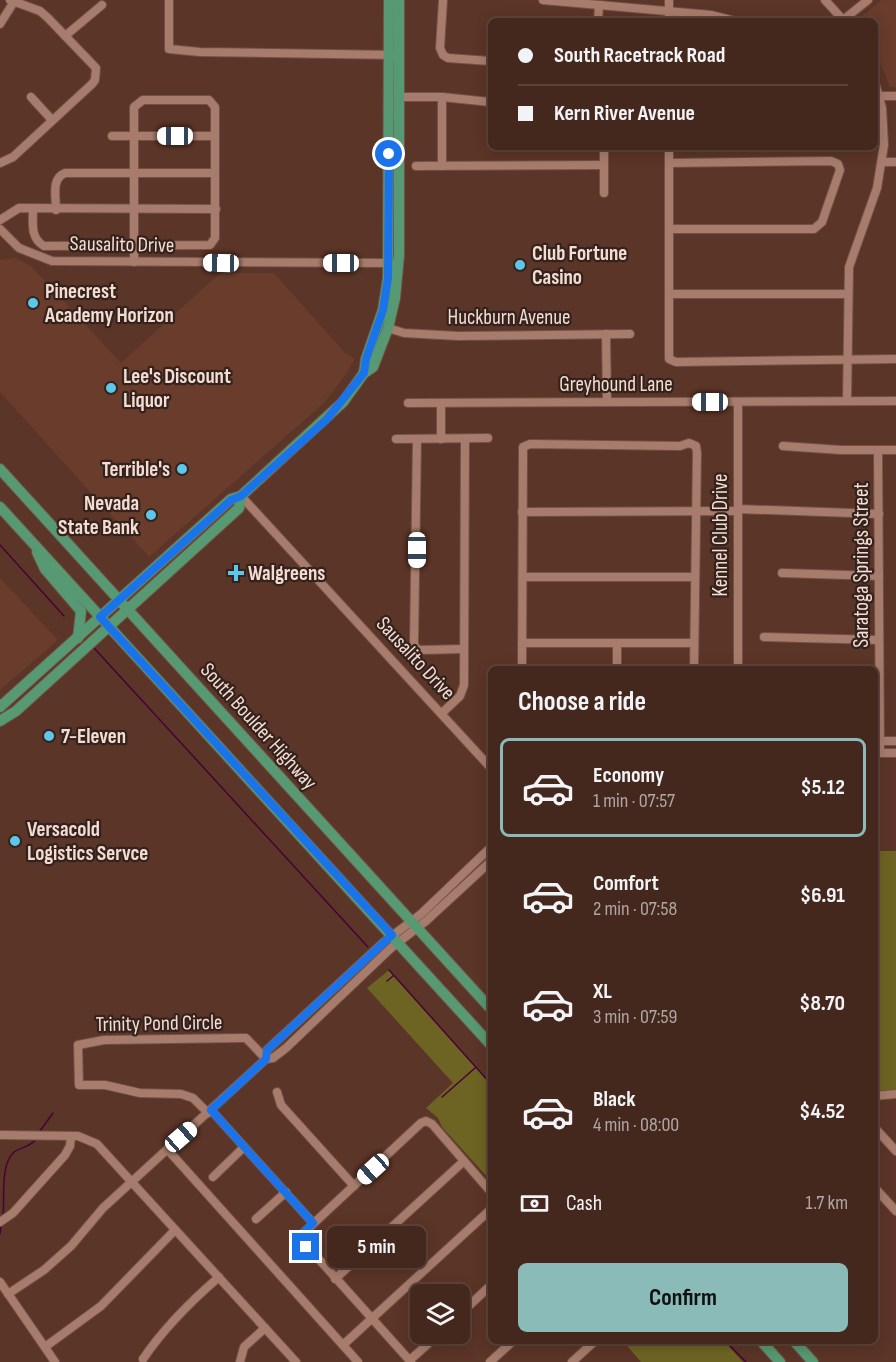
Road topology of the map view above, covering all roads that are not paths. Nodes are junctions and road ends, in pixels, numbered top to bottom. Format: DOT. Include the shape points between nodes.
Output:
graph roads {
  1 [pos="169,0"];
  2 [pos="389,0"];
  3 [pos="399,0"];
  4 [pos="443,0"];
  5 [pos="543,0"];
  6 [pos="669,0"];
  7 [pos="825,0"];
  8 [pos="868,0"];
  9 [pos="13,1"];
  10 [pos="102,5"];
  11 [pos="599,5"];
  12 [pos="669,11"];
  13 [pos="598,18"];
  14 [pos="669,18"];
  15 [pos="723,18"];
  16 [pos="841,18"];
  17 [pos="847,18"];
  18 [pos="0,24"];
  19 [pos="65,36"];
  20 [pos="393,55"];
  21 [pos="488,61"];
  22 [pos="878,96"];
  23 [pos="896,96"];
  24 [pos="31,97"];
  25 [pos="398,97"];
  26 [pos="442,97"];
  27 [pos="878,101"];
  28 [pos="488,102"];
  29 [pos="52,120"];
  30 [pos="112,136"];
  31 [pos="134,136"];
  32 [pos="215,136"];
  33 [pos="604,150"];
  34 [pos="669,150"];
  35 [pos="393,157"];
  36 [pos="882,162"];
  37 [pos="896,162"];
  38 [pos="0,163"];
  39 [pos="669,163"];
  40 [pos="604,165"];
  41 [pos="416,166"];
  42 [pos="442,166"];
  43 [pos="134,173"];
  44 [pos="215,173"];
  45 [pos="604,193"];
  46 [pos="33,209"];
  47 [pos="134,209"];
  48 [pos="216,209"];
  49 [pos="56,210"];
  50 [pos="0,220"];
  51 [pos="0,229"];
  52 [pos="669,229"];
  53 [pos="134,246"];
  54 [pos="134,262"];
  55 [pos="393,263"];
  56 [pos="669,294"];
  57 [pos="847,294"];
  58 [pos="388,328"];
  59 [pos="606,334"];
  60 [pos="630,334"];
  61 [pos="896,359"];
  62 [pos="847,360"];
  63 [pos="364,373"];
  64 [pos="848,401"];
  65 [pos="896,401"];
  66 [pos="607,402"];
  67 [pos="738,402"];
  68 [pos="408,403"];
  69 [pos="441,403"];
  70 [pos="488,438"];
  71 [pos="396,439"];
  72 [pos="417,439"];
  73 [pos="441,439"];
  74 [pos="465,439"];
  75 [pos="783,446"];
  76 [pos="878,450"];
  77 [pos="896,450"];
  78 [pos="0,469"];
  79 [pos="241,496"];
  80 [pos="0,507"];
  81 [pos="738,510"];
  82 [pos="522,512"];
  83 [pos="695,512"];
  84 [pos="879,514"];
  85 [pos="31,541"];
  86 [pos="782,573"];
  87 [pos="879,576"];
  88 [pos="523,577"];
  89 [pos="694,577"];
  90 [pos="119,600"];
  91 [pos="127,609"];
  92 [pos="100,617"];
  93 [pos="109,626"];
  94 [pos="764,637"];
  95 [pos="78,638"];
  96 [pos="879,640"];
  97 [pos="522,643"];
  98 [pos="617,643"];
  99 [pos="694,643"];
  100 [pos="464,649"];
  101 [pos="522,666"];
  102 [pos="617,666"];
  103 [pos="694,666"];
  104 [pos="738,666"];
  105 [pos="878,670"];
  106 [pos="0,707"];
  107 [pos="442,713"];
  108 [pos="0,721"];
  109 [pos="878,741"];
  110 [pos="896,741"];
  111 [pos="878,753"];
  112 [pos="896,753"];
  113 [pos="488,765"];
  114 [pos="488,850"];
  115 [pos="488,864"];
  116 [pos="414,924"];
  117 [pos="395,938"];
  118 [pos="488,1006"];
  119 [pos="488,1042"];
  120 [pos="266,1059"];
  121 [pos="277,1092"];
  122 [pos="896,1094"];
  123 [pos="878,1096"];
  124 [pos="210,1111"];
  125 [pos="878,1131"];
  126 [pos="0,1135"];
  127 [pos="71,1136"];
  128 [pos="244,1147"];
  129 [pos="895,1148"];
  130 [pos="167,1149"];
  131 [pos="464,1161"];
  132 [pos="213,1177"];
  133 [pos="132,1184"];
  134 [pos="354,1186"];
  135 [pos="488,1189"];
  136 [pos="878,1191"];
  137 [pos="286,1192"];
  138 [pos="896,1211"];
  139 [pos="488,1212"];
  140 [pos="256,1219"];
  141 [pos="0,1222"];
  142 [pos="313,1223"];
  143 [pos="175,1230"];
  144 [pos="219,1277"];
  145 [pos="335,1279"];
  146 [pos="0,1282"];
  147 [pos="488,1288"];
  148 [pos="8,1294"];
  149 [pos="470,1305"];
  150 [pos="371,1319"];
  151 [pos="266,1329"];
  152 [pos="429,1344"];
  153 [pos="510,1344"];
  154 [pos="592,1344"];
  155 [pos="764,1344"];
  156 [pos="797,1344"];
  157 [pos="343,1345"];
  158 [pos="45,1347"];
  159 [pos="143,1359"];
  160 [pos="411,1361"];
  161 [pos="55,1362"];
  162 [pos="240,1362"];
  163 [pos="296,1362"];
  164 [pos="358,1362"];
  165 [pos="490,1362"];
  166 [pos="572,1362"];
  167 [pos="780,1362"];
  168 [pos="813,1362"];
  1 -- 20 [label="street" via="169,49"];
  2 -- 20 [label="main road"];
  3 -- 20 [label="main road"];
  4 -- 21 [label="street" via="443,55"];
  5 -- 11 [label="street"];
  6 -- 12 [label="street"];
  7 -- 16 [label="street"];
  8 -- 17 [label="street"];
  9 -- 18 [label="street"];
  9 -- 19 [label="street" via="40,11"];
  10 -- 19 [label="street"];
  11 -- 12 [label="street"];
  11 -- 13 [label="street"];
  12 -- 14 [label="street"];
  12 -- 15 [label="street"];
  19 -- 29 [label="street" via="96,68 97,74 92,84"];
  20 -- 25 [label="main road"];
  20 -- 35 [label="main road"];
  22 -- 23 [label="street"];
  24 -- 29 [label="street"];
  25 -- 26 [label="street"];
  25 -- 35 [label="main road"];
  26 -- 28 [label="street"];
  26 -- 42 [label="street"];
  27 -- 36 [label="street" via="884,134"];
  29 -- 38 [label="street" via="13,157"];
  30 -- 31 [label="street"];
  31 -- 32 [label="street"];
  31 -- 32 [label="street" via="136,102 143,100 209,100 215,107"];
  31 -- 43 [label="street"];
  32 -- 44 [label="street"];
  33 -- 40 [label="street"];
  34 -- 39 [label="street"];
  35 -- 55 [label="main road"];
  36 -- 37 [label="street"];
  36 -- 57 [label="street" via="878,188 852,257"];
  39 -- 52 [label="street"];
  39 -- 52 [label="street" via="831,161 840,170 822,222 814,229"];
  40 -- 42 [label="street"];
  40 -- 45 [label="street"];
  41 -- 42 [label="street"];
  43 -- 44 [label="street"];
  43 -- 47 [label="street"];
  43 -- 49 [label="street" via="58,176"];
  44 -- 48 [label="street"];
  46 -- 49 [label="street"];
  46 -- 50 [label="street" via="19,208"];
  46 -- 53 [label="street" via="33,236 44,246"];
  47 -- 48 [label="street"];
  47 -- 49 [label="street"];
  47 -- 53 [label="street"];
  48 -- 53 [label="street" via="213,243"];
  51 -- 54 [label="street, Sausalito Drive" via="19,248 41,258"];
  52 -- 56 [label="street"];
  53 -- 54 [label="street"];
  54 -- 55 [label="street, Sausalito Drive"];
  55 -- 58 [label="main road"];
  55 -- 63 [label="main road"];
  56 -- 57 [label="street"];
  56 -- 62 [label="street" via="669,359 676,362"];
  57 -- 62 [label="street"];
  58 -- 59 [label="street, Huckburn Avenue" via="404,333 458,336"];
  58 -- 63 [label="main road" via="373,367"];
  59 -- 60 [label="street, Huckburn Avenue"];
  59 -- 66 [label="street"];
  61 -- 62 [label="street"];
  62 -- 64 [label="street"];
  63 -- 79 [label="main road" via="327,419"];
  64 -- 65 [label="street, Greyhound Lane"];
  64 -- 67 [label="street, Greyhound Lane"];
  66 -- 67 [label="street, Greyhound Lane"];
  66 -- 69 [label="street, Greyhound Lane"];
  67 -- 81 [label="street, Kennel Club Drive"];
  68 -- 69 [label="street, Greyhound Lane"];
  69 -- 73 [label="street"];
  70 -- 74 [label="street"];
  71 -- 72 [label="street"];
  72 -- 73 [label="street"];
  72 -- 100 [label="street" via="416,648"];
  73 -- 74 [label="street"];
  74 -- 100 [label="street"];
  75 -- 76 [label="street"];
  76 -- 77 [label="street"];
  76 -- 84 [label="street, Saratoga Springs Street"];
  78 -- 90 [label="main road, South Boulder Highway"];
  79 -- 90 [label="main road" via="231,500"];
  79 -- 91 [label="main road" via="239,508"];
  79 -- 107 [label="street, Sausalito Drive"];
  80 -- 85 [label="main road, South Boulder Highway"];
  81 -- 83 [label="street"];
  81 -- 84 [label="street"];
  81 -- 104 [label="street, Kennel Club Drive"];
  82 -- 83 [label="street"];
  82 -- 83 [label="street" via="523,447 530,444 688,443 696,446"];
  82 -- 88 [label="street"];
  83 -- 89 [label="street"];
  84 -- 87 [label="street, Saratoga Springs Street"];
  85 -- 92 [label="main road, South Boulder Highway"];
  85 -- 95 [label="main road" via="45,569 81,611"];
  86 -- 87 [label="street"];
  87 -- 96 [label="street, Saratoga Springs Street"];
  88 -- 89 [label="street"];
  88 -- 97 [label="street"];
  89 -- 99 [label="street"];
  90 -- 91 [label="main road, South Boulder Highway"];
  90 -- 92 [label="main road"];
  91 -- 93 [label="main road"];
  91 -- 116 [label="main road, South Boulder Highway"];
  92 -- 93 [label="main road, South Boulder Highway"];
  92 -- 95 [label="main road"];
  93 -- 108 [label="main road"];
  93 -- 117 [label="main road, South Boulder Highway"];
  94 -- 96 [label="street"];
  95 -- 106 [label="main road"];
  96 -- 105 [label="street, Saratoga Springs Street"];
  97 -- 98 [label="street"];
  97 -- 101 [label="street"];
  98 -- 99 [label="street"];
  98 -- 102 [label="street"];
  99 -- 103 [label="street"];
  100 -- 107 [label="street" via="463,691"];
  107 -- 113 [label="street, Sausalito Drive"];
  109 -- 110 [label="street"];
  111 -- 112 [label="street"];
  114 -- 116 [label="street"];
  115 -- 116 [label="street" via="426,921"];
  116 -- 117 [label="street"];
  116 -- 118 [label="main road, South Boulder Highway"];
  117 -- 119 [label="main road, South Boulder Highway"];
  117 -- 120 [label="street" via="267,1050"];
  120 -- 124 [label="street"];
  120 -- 124 [label="street, Trinity Pond Circle" via="246,1038 104,1040 78,1045 79,1085 181,1094"];
  121 -- 134 [label="street" via="280,1105"];
  122 -- 123 [label="street"];
  124 -- 128 [label="street"];
  124 -- 130 [label="street"];
  125 -- 129 [label="street"];
  126 -- 127 [label="street"];
  127 -- 133 [label="street" via="97,1144"];
  127 -- 141 [label="street" via="65,1155 13,1213"];
  128 -- 132 [label="street"];
  128 -- 137 [label="street"];
  130 -- 133 [label="street"];
  130 -- 157 [label="street"];
  131 -- 134 [label="street" via="426,1121"];
  131 -- 135 [label="street"];
  131 -- 145 [label="street"];
  133 -- 143 [label="street"];
  133 -- 148 [label="street" via="103,1208 71,1246 44,1270"];
  134 -- 142 [label="street"];
  136 -- 138 [label="street"];
  137 -- 140 [label="street"];
  137 -- 142 [label="street"];
  139 -- 150 [label="street"];
  142 -- 145 [label="street" via="299,1237"];
  143 -- 144 [label="street"];
  143 -- 158 [label="street" via="101,1306"];
  144 -- 151 [label="street"];
  144 -- 159 [label="street" via="191,1301"];
  145 -- 150 [label="street"];
  146 -- 148 [label="street"];
  147 -- 149 [label="street"];
  148 -- 158 [label="street"];
  150 -- 157 [label="street"];
  150 -- 160 [label="street"];
  151 -- 162 [label="street" via="244,1347"];
  151 -- 163 [label="street"];
  152 -- 160 [label="street"];
  153 -- 165 [label="street"];
  154 -- 166 [label="street"];
  155 -- 167 [label="main road"];
  156 -- 168 [label="main road"];
  157 -- 164 [label="street"];
  158 -- 161 [label="street"];
}
